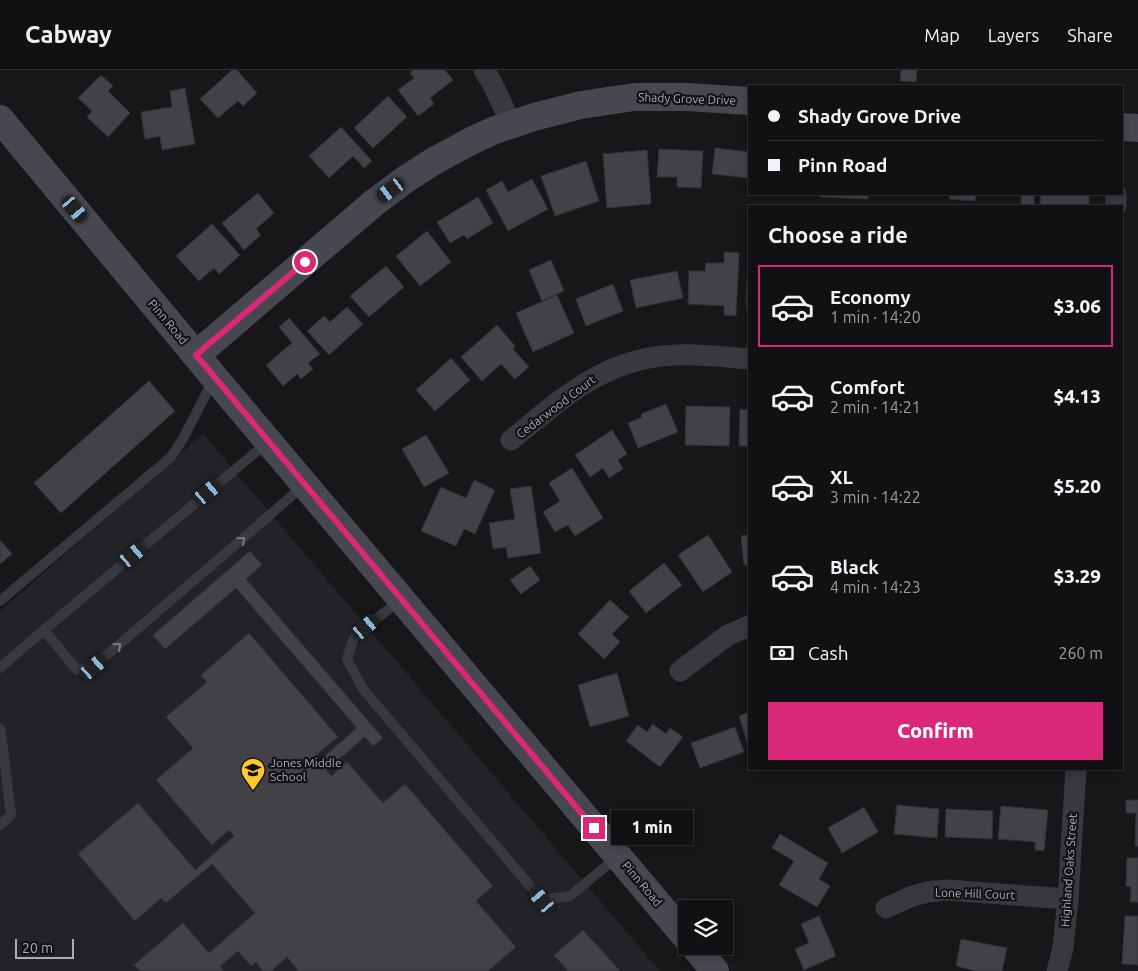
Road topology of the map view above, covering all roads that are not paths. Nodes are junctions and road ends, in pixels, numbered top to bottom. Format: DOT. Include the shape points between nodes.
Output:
graph roads {
  1 [pos="484,70"];
  2 [pos="748,101"];
  3 [pos="0,119"];
  4 [pos="512,125"];
  5 [pos="1123,127"];
  6 [pos="1138,128"];
  7 [pos="196,355"];
  8 [pos="748,359"];
  9 [pos="214,377"];
  10 [pos="511,440"];
  11 [pos="269,442"];
  12 [pos="304,484"];
  13 [pos="401,598"];
  14 [pos="0,601"];
  15 [pos="748,626"];
  16 [pos="44,630"];
  17 [pos="0,668"];
  18 [pos="680,672"];
  19 [pos="0,728"];
  20 [pos="1,742"];
  21 [pos="1076,770"];
  22 [pos="0,825"];
  23 [pos="618,856"];
  24 [pos="1068,899"];
  25 [pos="886,908"];
  26 [pos="678,927"];
  27 [pos="702,955"];
  28 [pos="715,971"];
  29 [pos="1057,971"];
  1 -- 4 [label="street"];
  2 -- 4 [label="street, Shady Grove Drive" via="687,96 634,97 582,105"];
  3 -- 7 [label="street, Pinn Road"];
  4 -- 7 [label="street, Shady Grove Drive" via="473,140 406,179"];
  5 -- 6 [label="street"];
  7 -- 9 [label="street, Pinn Road"];
  8 -- 10 [label="street, Cedarwood Court" via="676,355 618,367 582,385"];
  9 -- 11 [label="street, Pinn Road"];
  9 -- 14 [label="lane" via="171,458"];
  11 -- 12 [label="street, Pinn Road"];
  11 -- 16 [label="lane"];
  12 -- 13 [label="street, Pinn Road"];
  16 -- 12 [label="lane, one-way" via="78,670 94,667"];
  13 -- 23 [label="street, Pinn Road"];
  13 -- 23 [label="lane" via="354,637 347,659 363,689 542,900 570,896"];
  15 -- 18 [label="street" via="728,635"];
  16 -- 17 [label="lane"];
  19 -- 20 [label="lane"];
  20 -- 22 [label="lane" via="11,815"];
  21 -- 24 [label="street, Highland Oaks Street"];
  23 -- 26 [label="street, Pinn Road"];
  24 -- 25 [label="street, Lone Hill Court" via="946,890 910,897"];
  24 -- 29 [label="street, Highland Oaks Street"];
  27 -- 28 [label="street"];
}
